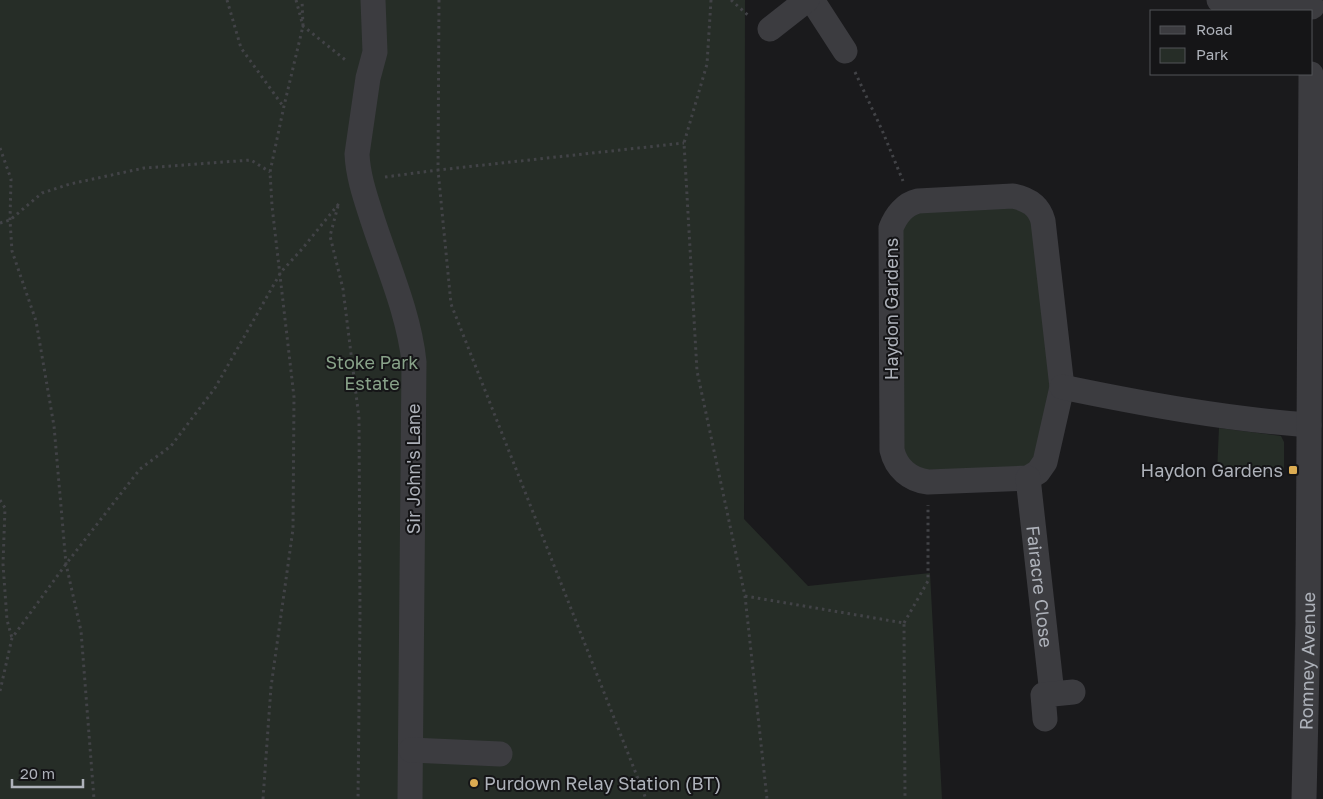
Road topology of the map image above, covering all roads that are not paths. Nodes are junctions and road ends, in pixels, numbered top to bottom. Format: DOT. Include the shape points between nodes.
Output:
graph roads {
  1 [pos="373,0"];
  2 [pos="807,0"];
  3 [pos="812,0"];
  4 [pos="1219,0"];
  5 [pos="1312,6"];
  6 [pos="770,29"];
  7 [pos="845,51"];
  8 [pos="1311,75"];
  9 [pos="1317,254"];
  10 [pos="1062,386"];
  11 [pos="1309,425"];
  12 [pos="1028,478"];
  13 [pos="1045,719"];
  14 [pos="411,750"];
  15 [pos="500,754"];
  16 [pos="410,799"];
  17 [pos="1304,799"];
  1 -- 14 [label="street, Sir John's Lane" via="375,52 357,154 361,180 410,331 414,362"];
  2 -- 6 [label="street"];
  3 -- 7 [label="street"];
  4 -- 5 [label="street"];
  8 -- 9 [label="street, Romney Avenue"];
  9 -- 11 [label="street, Romney Avenue"];
  10 -- 11 [label="street" via="1209,414"];
  10 -- 12 [label="street" via="1045,462"];
  10 -- 12 [label="street, Haydon Gardens" via="1043,221 1038,210 1027,200 1013,196 918,201 902,210 893,222 890,234 892,450 896,463 912,478 928,482"];
  11 -- 17 [label="street, Romney Avenue"];
  12 -- 13 [label="street, Fairacre Close" via="1062,693 1043,695"];
  14 -- 15 [label="street"];
  14 -- 16 [label="street, Sir John's Lane"];
}
